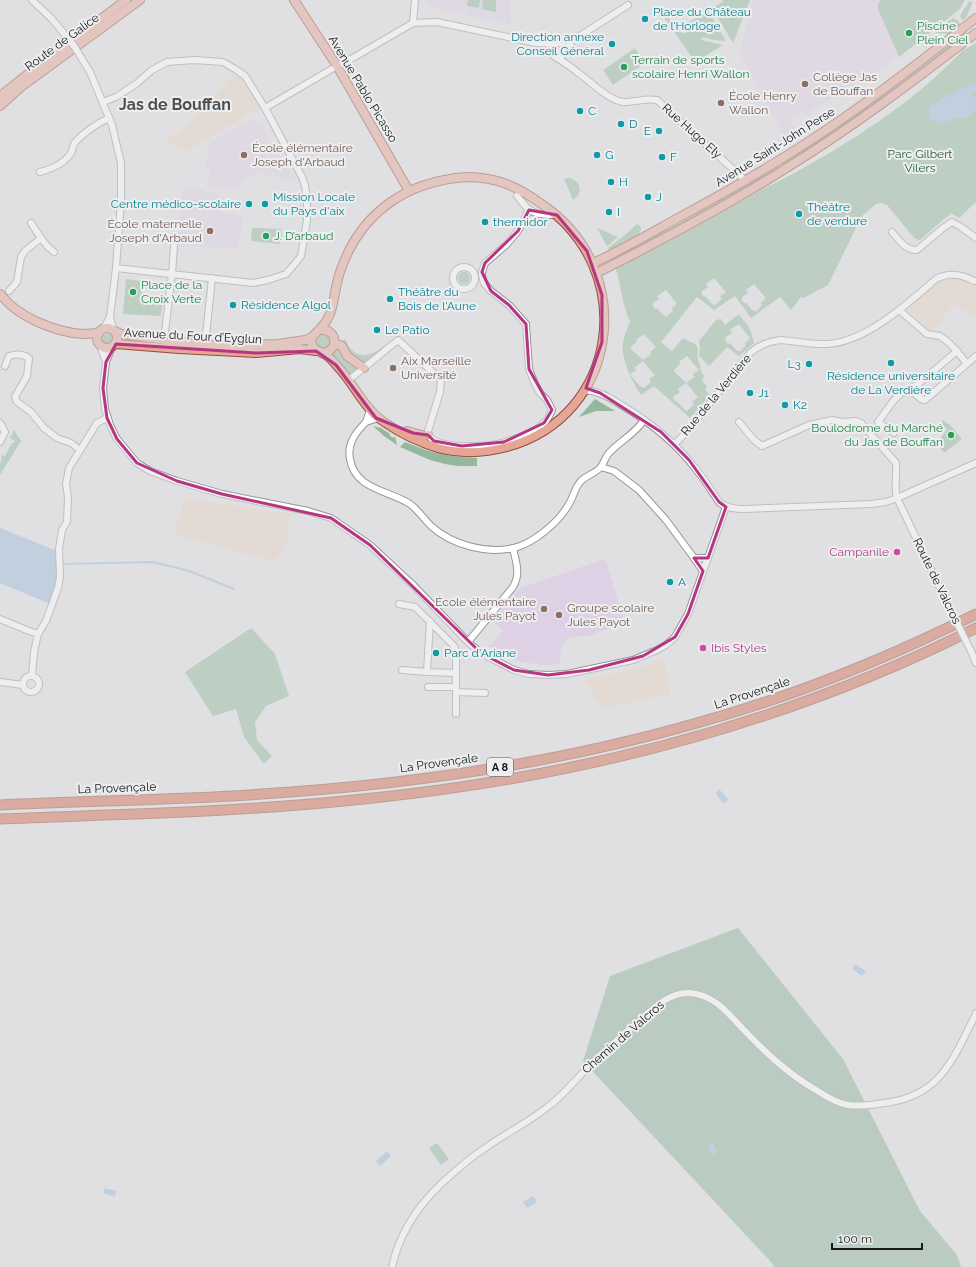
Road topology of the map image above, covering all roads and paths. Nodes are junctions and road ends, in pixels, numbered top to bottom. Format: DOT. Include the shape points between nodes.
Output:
graph roads {
  1 [pos="32,0"];
  2 [pos="126,0"];
  3 [pos="140,0"];
  4 [pos="294,0"];
  5 [pos="415,0"];
  6 [pos="628,5"];
  7 [pos="976,18"];
  8 [pos="413,23"];
  9 [pos="976,33"];
  10 [pos="572,41"];
  11 [pos="541,44"];
  12 [pos="557,44"];
  13 [pos="564,52"];
  14 [pos="553,55"];
  15 [pos="337,66"];
  16 [pos="570,66"];
  17 [pos="0,96"];
  18 [pos="103,102"];
  19 [pos="0,106"];
  20 [pos="265,108"];
  21 [pos="109,118"];
  22 [pos="40,172"];
  23 [pos="746,181"];
  24 [pos="409,191"];
  25 [pos="519,193"];
  26 [pos="528,210"];
  27 [pos="557,216"];
  28 [pos="31,224"];
  29 [pos="892,232"];
  30 [pos="41,238"];
  31 [pos="976,238"];
  32 [pos="174,246"];
  33 [pos="54,252"];
  34 [pos="593,263"];
  35 [pos="116,268"];
  36 [pos="597,273"];
  37 [pos="172,274"];
  38 [pos="475,276"];
  39 [pos="482,276"];
  40 [pos="212,278"];
  41 [pos="974,281"];
  42 [pos="9,291"];
  43 [pos="0,294"];
  44 [pos="899,310"];
  45 [pos="108,330"];
  46 [pos="320,330"];
  47 [pos="84,334"];
  48 [pos="312,337"];
  49 [pos="164,340"];
  50 [pos="334,343"];
  51 [pos="99,345"];
  52 [pos="114,345"];
  53 [pos="205,345"];
  54 [pos="957,351"];
  55 [pos="319,352"];
  56 [pos="976,356"];
  57 [pos="106,362"];
  58 [pos="967,364"];
  59 [pos="5,366"];
  60 [pos="364,368"];
  61 [pos="591,378"];
  62 [pos="349,380"];
  63 [pos="909,389"];
  64 [pos="584,390"];
  65 [pos="600,392"];
  66 [pos="370,410"];
  67 [pos="107,418"];
  68 [pos="381,420"];
  69 [pos="644,420"];
  70 [pos="366,422"];
  71 [pos="739,422"];
  72 [pos="0,423"];
  73 [pos="428,433"];
  74 [pos="894,433"];
  75 [pos="0,442"];
  76 [pos="675,444"];
  77 [pos="80,450"];
  78 [pos="976,463"];
  79 [pos="601,467"];
  80 [pos="897,498"];
  81 [pos="726,507"];
  82 [pos="513,548"];
  83 [pos="694,558"];
  84 [pos="708,558"];
  85 [pos="703,571"];
  86 [pos="399,604"];
  87 [pos="976,614"];
  88 [pos="0,619"];
  89 [pos="430,621"];
  90 [pos="976,628"];
  91 [pos="38,634"];
  92 [pos="468,642"];
  93 [pos="976,664"];
  94 [pos="402,670"];
  95 [pos="427,672"];
  96 [pos="456,673"];
  97 [pos="32,676"];
  98 [pos="0,682"];
  99 [pos="23,685"];
  100 [pos="428,687"];
  101 [pos="456,690"];
  102 [pos="485,693"];
  103 [pos="456,714"];
  104 [pos="0,805"];
  105 [pos="0,819"];
  106 [pos="976,1013"];
  107 [pos="392,1267"];
  1 -- 18 [label="street, bridge" via="74,46 90,72"];
  2 -- 17 [label="main road, Route de Galice"];
  3 -- 19 [label="main road, Route de Galice" via="21,87"];
  4 -- 15 [label="main road, Avenue Pablo Picasso"];
  5 -- 8 [label="street"];
  6 -- 10 [label="street"];
  7 -- 23 [label="main road, Avenue Saint-John Perse" via="844,118"];
  8 -- 11 [label="street" via="437,22"];
  8 -- 15 [label="street"];
  9 -- 36 [label="main road, Avenue Saint-John Perse" via="864,116 789,167 748,192"];
  10 -- 12 [label="street"];
  10 -- 13 [label="street"];
  11 -- 12 [label="street"];
  11 -- 14 [label="street, Rue Hugo Ely"];
  12 -- 13 [label="street" via="563,46"];
  12 -- 14 [label="street" via="551,49"];
  13 -- 14 [label="street" via="559,57"];
  13 -- 16 [label="street, Rue Hugo Ely"];
  14 -- 16 [label="street, Rue Hugo Ely"];
  15 -- 20 [label="street"];
  15 -- 24 [label="main road, Avenue Pablo Picasso"];
  16 -- 23 [label="street, Rue Hugo Ely" via="615,100 657,100"];
  18 -- 20 [label="street" via="116,97 167,62 194,60 223,62 235,68 245,76"];
  18 -- 21 [label="street"];
  20 -- 40 [label="street" via="305,186 307,220 301,256 286,274 268,280 253,283"];
  21 -- 22 [label="street" via="74,142 71,154 64,160"];
  21 -- 35 [label="street" via="121,163"];
  23 -- 34 [label="main road, Avenue Saint-John Perse"];
  24 -- 25 [label="main road" via="441,180 475,177 493,179"];
  24 -- 46 [label="main road" via="374,216 352,243 338,279 330,313"];
  25 -- 26 [label="street"];
  25 -- 27 [label="main road" via="542,204"];
  26 -- 27 [label="street"];
  26 -- 39 [label="street" via="518,231 485,263"];
  27 -- 34 [label="main road" via="582,244"];
  28 -- 30 [label="street"];
  29 -- 31 [label="street" via="906,247 913,250 917,250 952,222"];
  30 -- 33 [label="street"];
  30 -- 42 [label="street" via="21,257 16,282"];
  32 -- 37 [label="street"];
  34 -- 36 [label="main road"];
  35 -- 37 [label="street"];
  35 -- 45 [label="street"];
  36 -- 61 [label="main road" via="604,306 604,328 600,355"];
  37 -- 40 [label="street"];
  37 -- 49 [label="street"];
  38 -- 39 [label="street"];
  39 -- 73 [label="street" via="491,292 509,304 526,324 529,369 540,393 552,410 538,428 504,442 462,446 434,441"];
  40 -- 53 [label="street"];
  41 -- 44 [label="street, Rue de la Verdière" via="960,274 940,277"];
  43 -- 47 [label="main road" via="24,315 55,329"];
  44 -- 54 [label="street" via="927,334 940,336"];
  44 -- 76 [label="street, Rue de la Verdière" via="878,325 843,341 826,344 772,340 757,348 750,353"];
  45 -- 47 [label="main road, Avenue du Four d’Eyglun"];
  45 -- 49 [label="main road, Avenue du Four d’Eyglun"];
  45 -- 51 [label="main road" via="97,336"];
  45 -- 52 [label="main road" via="117,335"];
  46 -- 48 [label="main road"];
  46 -- 50 [label="main road" via="331,333"];
  47 -- 51 [label="main road"];
  48 -- 53 [label="main road, Avenue du Four d’Eyglun" via="278,344"];
  48 -- 55 [label="main road" via="312,344"];
  49 -- 53 [label="main road, Avenue du Four d’Eyglun"];
  50 -- 55 [label="main road" via="329,351"];
  50 -- 60 [label="main road" via="342,346 347,356"];
  51 -- 52 [label="main road" via="106,348"];
  51 -- 57 [label="street"];
  52 -- 55 [label="main road, Avenue du Four d’Eyglun" via="256,353 300,349"];
  52 -- 57 [label="street"];
  54 -- 58 [label="street"];
  54 -- 63 [label="street"];
  55 -- 62 [label="main road" via="336,364"];
  56 -- 58 [label="street"];
  57 -- 67 [label="street" via="103,388"];
  58 -- 63 [label="street" via="925,400"];
  59 -- 77 [label="street" via="9,356 14,354 26,355 29,358 28,376 15,397 17,402 57,438 71,443"];
  60 -- 62 [label="street"];
  60 -- 73 [label="street" via="398,340 441,380"];
  61 -- 64 [label="main road"];
  61 -- 65 [label="street"];
  62 -- 66 [label="main road"];
  63 -- 74 [label="street" via="897,397 878,422"];
  64 -- 65 [label="street"];
  64 -- 68 [label="main road" via="569,410 546,430 518,444 486,451 458,452 438,448 413,439"];
  65 -- 69 [label="street"];
  66 -- 68 [label="main road"];
  66 -- 70 [label="street"];
  67 -- 77 [label="street" via="97,423"];
  67 -- 92 [label="street" via="121,445 138,463 150,471 222,494 331,518 370,545"];
  68 -- 70 [label="street"];
  68 -- 73 [label="main road" via="413,433 425,436"];
  69 -- 76 [label="street"];
  69 -- 79 [label="street" via="608,453"];
  70 -- 82 [label="street" via="356,432 349,452 354,472 362,481 411,505 433,527 460,544 480,549"];
  71 -- 80 [label="street" via="762,446 809,424 832,420 861,423 896,463"];
  72 -- 75 [label="street" via="5,432"];
  76 -- 81 [label="street" via="696,468 719,502"];
  77 -- 91 [label="street" via="69,468 66,484 67,522 62,530 59,551 58,588 46,621"];
  78 -- 80 [label="street"];
  79 -- 82 [label="street" via="582,481 563,514 555,522 528,543"];
  79 -- 83 [label="street" via="614,471 639,490 666,520"];
  80 -- 81 [label="street" via="882,503 743,509"];
  80 -- 93 [label="street, Route de Valcros, bridge"];
  81 -- 84 [label="street"];
  82 -- 92 [label="street" via="517,579"];
  83 -- 84 [label="street"];
  83 -- 85 [label="street"];
  84 -- 85 [label="street"];
  85 -- 92 [label="street" via="688,614 675,638 633,660 567,674 529,674 514,670 481,653"];
  86 -- 89 [label="street" via="415,607"];
  87 -- 104 [label="highway, La Provençale / A 8" via="868,664 746,708 645,737 539,760 426,778 302,791"];
  88 -- 91 [label="street"];
  89 -- 95 [label="street"];
  89 -- 96 [label="street" via="454,646"];
  90 -- 105 [label="highway, La Provençale / A 8" via="923,654 788,708 681,742 570,768 374,798 266,808"];
  91 -- 97 [label="street"];
  94 -- 95 [label="street"];
  95 -- 96 [label="street"];
  96 -- 101 [label="street"];
  97 -- 99 [label="street" via="26,678"];
  97 -- 99 [label="street" via="39,684 36,690 26,691"];
  98 -- 99 [label="street"];
  100 -- 101 [label="street"];
  101 -- 102 [label="street"];
  101 -- 103 [label="street"];
  106 -- 107 [label="street, Chemin de Valcros" via="949,1067 938,1080 913,1096 874,1105 857,1106 827,1097 780,1066 724,1008 711,999 687,993 675,995 659,1004 598,1057 551,1104 466,1162 441,1184 416,1212 402,1237"];
}
